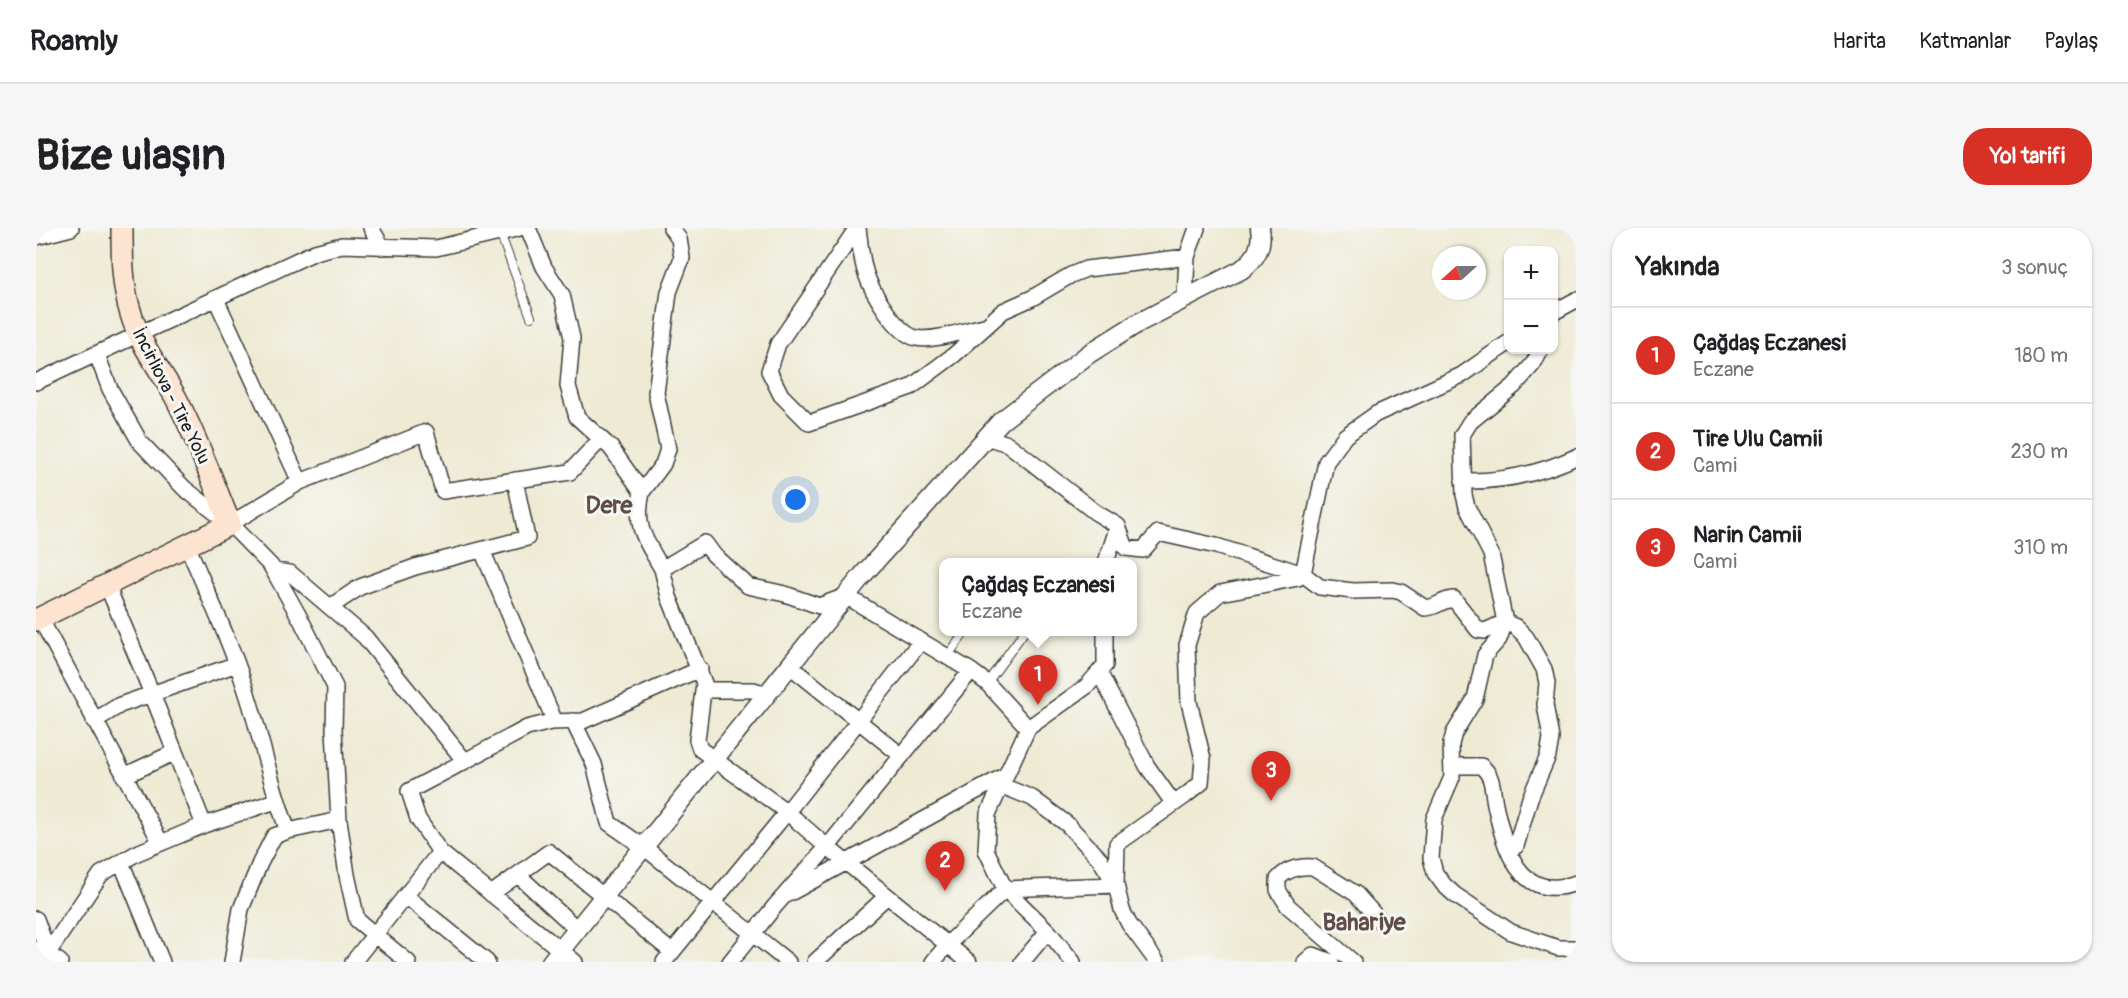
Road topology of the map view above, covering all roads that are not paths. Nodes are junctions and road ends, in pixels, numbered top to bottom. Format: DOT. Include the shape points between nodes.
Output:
graph roads {
  1 [pos="71,228"];
  2 [pos="122,228"];
  3 [pos="370,228"];
  4 [pos="520,228"];
  5 [pos="528,228"];
  6 [pos="671,228"];
  7 [pos="858,228"];
  8 [pos="1197,228"];
  9 [pos="1260,228"];
  10 [pos="500,233"];
  11 [pos="36,237"];
  12 [pos="382,247"];
  13 [pos="1187,257"];
  14 [pos="216,299"];
  15 [pos="1185,299"];
  16 [pos="1576,300"];
  17 [pos="1558,310"];
  18 [pos="531,317"];
  19 [pos="984,326"];
  20 [pos="138,335"];
  21 [pos="1504,346"];
  22 [pos="1539,354"];
  23 [pos="97,355"];
  24 [pos="36,382"];
  25 [pos="986,437"];
  26 [pos="601,439"];
  27 [pos="1576,457"];
  28 [pos="515,480"];
  29 [pos="1463,481"];
  30 [pos="300,482"];
  31 [pos="642,492"];
  32 [pos="230,524"];
  33 [pos="1118,526"];
  34 [pos="187,545"];
  35 [pos="482,550"];
  36 [pos="1107,558"];
  37 [pos="662,569"];
  38 [pos="274,571"];
  39 [pos="1303,574"];
  40 [pos="107,585"];
  41 [pos="846,596"];
  42 [pos="330,607"];
  43 [pos="38,619"];
  44 [pos="1505,622"];
  45 [pos="963,636"];
  46 [pos="1021,636"];
  47 [pos="1105,636"];
  48 [pos="921,641"];
  49 [pos="947,657"];
  50 [pos="237,664"];
  51 [pos="790,666"];
  52 [pos="700,669"];
  53 [pos="971,671"];
  54 [pos="1099,672"];
  55 [pos="987,683"];
  56 [pos="704,690"];
  57 [pos="152,694"];
  58 [pos="766,694"];
  59 [pos="94,721"];
  60 [pos="573,721"];
  61 [pos="555,722"];
  62 [pos="858,722"];
  63 [pos="1028,728"];
  64 [pos="175,752"];
  65 [pos="902,756"];
  66 [pos="715,759"];
  67 [pos="464,760"];
  68 [pos="1454,766"];
  69 [pos="124,776"];
  70 [pos="1002,780"];
  71 [pos="276,801"];
  72 [pos="1174,804"];
  73 [pos="787,812"];
  74 [pos="339,820"];
  75 [pos="204,825"];
  76 [pos="288,831"];
  77 [pos="161,843"];
  78 [pos="827,847"];
  79 [pos="645,848"];
  80 [pos="440,852"];
  81 [pos="1509,852"];
  82 [pos="121,862"];
  83 [pos="846,863"];
  84 [pos="518,875"];
  85 [pos="1576,883"];
  86 [pos="1116,885"];
  87 [pos="1005,889"];
  88 [pos="491,894"];
  89 [pos="406,896"];
  90 [pos="887,896"];
  91 [pos="604,897"];
  92 [pos="781,898"];
  93 [pos="713,903"];
  94 [pos="36,919"];
  95 [pos="1380,921"];
  96 [pos="578,930"];
  97 [pos="1048,930"];
  98 [pos="752,934"];
  99 [pos="375,935"];
  100 [pos="947,945"];
  101 [pos="1576,948"];
  102 [pos="48,954"];
  103 [pos="668,957"];
  104 [pos="562,958"];
  105 [pos="162,962"];
  106 [pos="232,962"];
  107 [pos="353,962"];
  108 [pos="408,962"];
  109 [pos="487,962"];
  110 [pos="730,962"];
  111 [pos="788,962"];
  112 [pos="815,962"];
  113 [pos="933,962"];
  114 [pos="969,962"];
  115 [pos="1022,962"];
  116 [pos="1073,962"];
  117 [pos="1157,962"];
  118 [pos="1305,962"];
  119 [pos="1331,962"];
  120 [pos="1353,962"];
  1 -- 11 [label="street"];
  2 -- 20 [label="main road, İncirliova - Tire Yolu" via="126,295"];
  3 -- 12 [label="street"];
  4 -- 10 [label="street"];
  5 -- 26 [label="street" via="544,267 562,296 572,338 568,386 578,417"];
  6 -- 31 [label="street" via="679,239 682,258 669,292 656,393 668,449 663,464"];
  7 -- 19 [label="street" via="867,275 896,325 907,334 931,338"];
  7 -- 19 [label="street" via="778,344 769,371 781,395 809,423 911,387 954,355"];
  8 -- 13 [label="street"];
  9 -- 15 [label="street" via="1260,248 1250,263"];
  10 -- 12 [label="street" via="436,248"];
  10 -- 18 [label="lane"];
  12 -- 14 [label="street" via="342,245 315,252"];
  13 -- 15 [label="street"];
  13 -- 19 [label="street" via="1086,269 1003,311"];
  14 -- 20 [label="street"];
  14 -- 30 [label="street"];
  15 -- 25 [label="street" via="1090,353 1000,421"];
  16 -- 17 [label="street"];
  20 -- 23 [label="street"];
  20 -- 32 [label="main road, İncirliova - Tire Yolu" via="176,398"];
  21 -- 39 [label="street" via="1462,375 1376,414 1345,436 1326,462"];
  22 -- 29 [label="street" via="1514,386 1464,428"];
  23 -- 24 [label="street"];
  23 -- 32 [label="street" via="110,389 140,442 184,488"];
  25 -- 33 [label="street" via="1008,444"];
  25 -- 41 [label="street"];
  26 -- 28 [label="street" via="570,472"];
  26 -- 31 [label="street"];
  27 -- 29 [label="street" via="1531,473"];
  28 -- 30 [label="street" via="443,491 426,432"];
  28 -- 35 [label="street" via="527,538"];
  29 -- 44 [label="street" via="1467,507 1491,554"];
  30 -- 32 [label="street"];
  31 -- 37 [label="street" via="639,526"];
  32 -- 34 [label="main road"];
  32 -- 38 [label="street"];
  33 -- 36 [label="street"];
  33 -- 39 [label="street" via="1126,548 1143,550 1158,533 1216,546"];
  34 -- 40 [label="main road"];
  34 -- 50 [label="street"];
  35 -- 42 [label="street" via="360,587"];
  35 -- 61 [label="street"];
  37 -- 41 [label="street" via="705,543 748,586 819,606"];
  37 -- 52 [label="street" via="669,597"];
  38 -- 42 [label="street" via="291,573"];
  38 -- 74 [label="street" via="334,687"];
  39 -- 44 [label="street" via="1332,589 1401,592 1425,608 1454,599 1475,628 1482,631"];
  39 -- 72 [label="street" via="1220,593 1197,613 1187,645 1189,702 1203,759 1202,783"];
  40 -- 43 [label="main road"];
  40 -- 57 [label="street"];
  41 -- 48 [label="street"];
  41 -- 51 [label="street"];
  42 -- 67 [label="street" via="365,638"];
  43 -- 59 [label="street"];
  44 -- 68 [label="street" via="1499,639 1485,655 1475,699 1454,733"];
  44 -- 81 [label="street" via="1526,637 1544,669 1545,710 1551,738 1516,846"];
  45 -- 49 [label="lane"];
  46 -- 55 [label="lane"];
  47 -- 54 [label="street" via="1105,665"];
  48 -- 49 [label="street"];
  48 -- 62 [label="street"];
  49 -- 53 [label="street"];
  50 -- 57 [label="street"];
  50 -- 71 [label="street"];
  51 -- 58 [label="street"];
  51 -- 62 [label="street"];
  52 -- 56 [label="street"];
  52 -- 60 [label="street"];
  53 -- 55 [label="street"];
  53 -- 65 [label="street"];
  54 -- 63 [label="street" via="1087,686"];
  54 -- 72 [label="street" via="1147,766"];
  55 -- 63 [label="street"];
  56 -- 58 [label="street" via="754,690"];
  56 -- 66 [label="street" via="697,740 700,749"];
  57 -- 59 [label="street" via="120,705"];
  57 -- 64 [label="street"];
  58 -- 66 [label="street"];
  59 -- 69 [label="street"];
  60 -- 61 [label="street"];
  60 -- 79 [label="street" via="594,764 609,822"];
  61 -- 67 [label="street" via="527,728"];
  62 -- 65 [label="street"];
  62 -- 73 [label="street"];
  63 -- 70 [label="street"];
  64 -- 69 [label="street"];
  64 -- 75 [label="street"];
  65 -- 78 [label="street"];
  66 -- 73 [label="street"];
  66 -- 79 [label="street"];
  67 -- 80 [label="street" via="409,791 418,819"];
  68 -- 81 [label="street" via="1481,766 1490,776"];
  68 -- 101 [label="street" via="1434,819 1431,858 1435,873 1455,895 1511,932 1558,948"];
  69 -- 77 [label="street"];
  70 -- 83 [label="street"];
  70 -- 86 [label="street" via="1067,824 1099,858"];
  70 -- 87 [label="street" via="988,813 986,850"];
  71 -- 75 [label="street"];
  71 -- 76 [label="street"];
  72 -- 86 [label="street" via="1117,844"];
  73 -- 78 [label="street"];
  73 -- 93 [label="street"];
  74 -- 76 [label="street"];
  74 -- 99 [label="street" via="357,920"];
  75 -- 77 [label="street"];
  76 -- 106 [label="street" via="274,836 260,863 241,909"];
  77 -- 82 [label="street"];
  78 -- 83 [label="street"];
  78 -- 92 [label="street"];
  79 -- 91 [label="street"];
  79 -- 93 [label="street"];
  80 -- 88 [label="street"];
  80 -- 89 [label="street"];
  81 -- 85 [label="street" via="1519,871 1537,885 1552,889"];
  82 -- 102 [label="street" via="101,874"];
  82 -- 105 [label="street"];
  83 -- 90 [label="street"];
  83 -- 92 [label="street"];
  84 -- 88 [label="street"];
  84 -- 91 [label="street" via="549,852"];
  84 -- 96 [label="street"];
  86 -- 87 [label="street"];
  86 -- 117 [label="street" via="1125,918"];
  87 -- 97 [label="street"];
  87 -- 100 [label="street"];
  88 -- 104 [label="street"];
  89 -- 99 [label="street"];
  89 -- 109 [label="street"];
  90 -- 100 [label="street"];
  90 -- 112 [label="street"];
  91 -- 96 [label="street"];
  91 -- 103 [label="street"];
  92 -- 98 [label="street"];
  93 -- 98 [label="street"];
  93 -- 103 [label="street"];
  94 -- 102 [label="street"];
  95 -- 120 [label="street" via="1356,894 1313,867 1297,867 1278,879 1278,890 1288,906"];
  96 -- 104 [label="street"];
  97 -- 115 [label="street"];
  97 -- 116 [label="street"];
  98 -- 110 [label="street"];
  98 -- 111 [label="street"];
  99 -- 107 [label="street"];
  99 -- 108 [label="street"];
  100 -- 113 [label="street"];
  100 -- 114 [label="street"];
  118 -- 119 [label="street" via="1313,955"];
}
